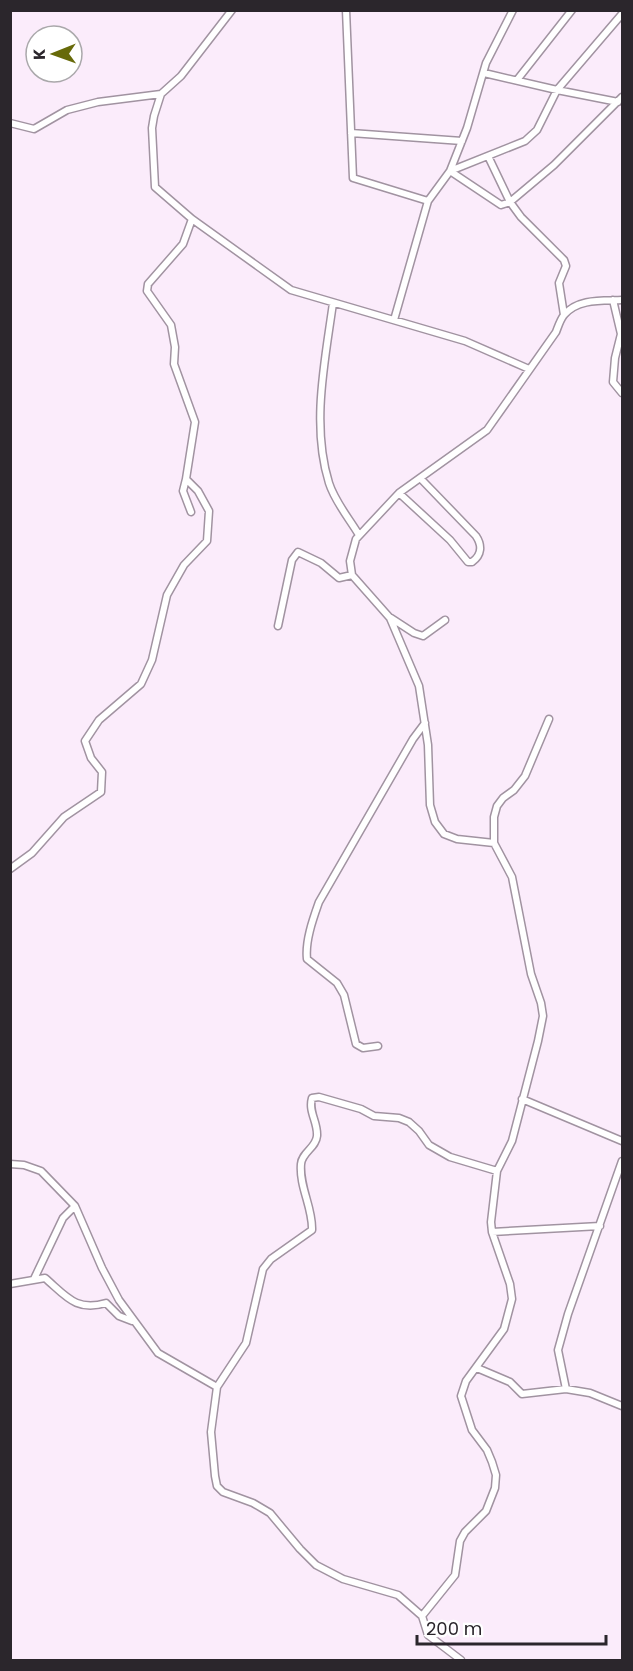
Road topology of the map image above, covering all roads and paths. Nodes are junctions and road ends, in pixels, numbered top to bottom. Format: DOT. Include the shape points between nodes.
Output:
graph roads {
  1 [pos="232,10"];
  2 [pos="346,10"];
  3 [pos="513,10"];
  4 [pos="572,10"];
  5 [pos="622,14"];
  6 [pos="484,73"];
  7 [pos="518,80"];
  8 [pos="557,90"];
  9 [pos="161,94"];
  10 [pos="620,99"];
  11 [pos="10,123"];
  12 [pos="351,133"];
  13 [pos="462,141"];
  14 [pos="488,156"];
  15 [pos="450,171"];
  16 [pos="428,201"];
  17 [pos="510,202"];
  18 [pos="192,219"];
  19 [pos="613,300"];
  20 [pos="622,300"];
  21 [pos="333,303"];
  22 [pos="564,315"];
  23 [pos="394,320"];
  24 [pos="529,369"];
  25 [pos="622,393"];
  26 [pos="186,479"];
  27 [pos="421,479"];
  28 [pos="399,493"];
  29 [pos="191,512"];
  30 [pos="359,535"];
  31 [pos="352,574"];
  32 [pos="390,618"];
  33 [pos="445,620"];
  34 [pos="278,626"];
  35 [pos="549,719"];
  36 [pos="426,722"];
  37 [pos="494,843"];
  38 [pos="10,869"];
  39 [pos="378,1046"];
  40 [pos="522,1099"];
  41 [pos="622,1141"];
  42 [pos="622,1161"];
  43 [pos="10,1164"];
  44 [pos="496,1171"];
  45 [pos="75,1206"];
  46 [pos="600,1226"];
  47 [pos="492,1232"];
  48 [pos="34,1279"];
  49 [pos="10,1284"];
  50 [pos="133,1321"];
  51 [pos="477,1368"];
  52 [pos="217,1387"];
  53 [pos="566,1389"];
  54 [pos="622,1406"];
  55 [pos="422,1616"];
  56 [pos="460,1660"];
  1 -- 9 [label="street" via="181,76"];
  2 -- 12 [label="street"];
  3 -- 6 [label="street"];
  4 -- 7 [label="street"];
  5 -- 8 [label="street"];
  6 -- 7 [label="street"];
  6 -- 13 [label="street"];
  7 -- 8 [label="street"];
  8 -- 10 [label="street"];
  8 -- 14 [label="street" via="537,130 525,141"];
  9 -- 11 [label="street" via="67,110 34,129"];
  9 -- 18 [label="street" via="152,128 155,187"];
  10 -- 17 [label="street" via="554,165"];
  12 -- 13 [label="street"];
  12 -- 16 [label="street" via="353,178"];
  13 -- 15 [label="street"];
  14 -- 15 [label="street"];
  14 -- 17 [label="street"];
  15 -- 16 [label="street"];
  15 -- 17 [label="street" via="501,205"];
  16 -- 23 [label="street"];
  17 -- 22 [label="street" via="564,260 566,266 558,283"];
  18 -- 21 [label="street" via="291,290"];
  18 -- 26 [label="street" via="183,244 148,284 147,291 171,325 174,364 195,422"];
  19 -- 20 [label="street"];
  19 -- 22 [label="street" via="593,300"];
  19 -- 25 [label="street" via="621,334 613,382"];
  21 -- 23 [label="street"];
  21 -- 30 [label="street" via="321,395 323,450 335,497"];
  22 -- 24 [label="street"];
  23 -- 24 [label="street" via="465,341"];
  24 -- 27 [label="street" via="487,430"];
  26 -- 29 [label="street" via="183,491"];
  26 -- 38 [label="street" via="209,512 207,541 184,565 167,595 152,660 141,684 99,720 85,741 102,772 101,792 64,817 32,853"];
  27 -- 28 [label="street"];
  27 -- 28 [label="street" via="476,536 480,543 477,559 468,562"];
  28 -- 30 [label="street"];
  30 -- 31 [label="street" via="350,561"];
  31 -- 32 [label="street"];
  31 -- 34 [label="street" via="339,578 321,563 298,552 292,560"];
  32 -- 33 [label="street" via="423,636"];
  32 -- 36 [label="street" via="419,686"];
  35 -- 37 [label="street" via="525,776 497,806"];
  36 -- 37 [label="street" via="430,805 435,822 444,834 457,839"];
  36 -- 39 [label="street" via="319,902 306,952 307,959 337,983 344,995 356,1044 363,1048"];
  37 -- 40 [label="street" via="512,877 531,974 542,1003 538,1041"];
  40 -- 41 [label="street"];
  40 -- 44 [label="street" via="512,1141"];
  42 -- 46 [label="street"];
  43 -- 45 [label="street" via="41,1171"];
  44 -- 47 [label="street"];
  44 -- 52 [label="street" via="450,1157 429,1145 409,1122 399,1118 374,1116 362,1109 312,1098 317,1139 301,1163 312,1230 263,1269 246,1343"];
  45 -- 48 [label="street" via="63,1218"];
  45 -- 50 [label="street" via="102,1268"];
  46 -- 47 [label="street"];
  46 -- 53 [label="street" via="558,1350"];
  47 -- 51 [label="street" via="512,1299 504,1329"];
  48 -- 49 [label="street"];
  48 -- 50 [label="street" via="45,1278 85,1307 106,1304 119,1316"];
  50 -- 52 [label="street" via="158,1353"];
  51 -- 53 [label="street" via="510,1382 522,1394"];
  51 -- 55 [label="street" via="461,1396 472,1430 492,1462 495,1488 486,1511 460,1540 455,1575"];
  52 -- 55 [label="street" via="211,1432 217,1486 270,1513 316,1565 343,1579 398,1595"];
  53 -- 54 [label="street" via="590,1393"];
  55 -- 56 [label="street" via="428,1635"];
}
